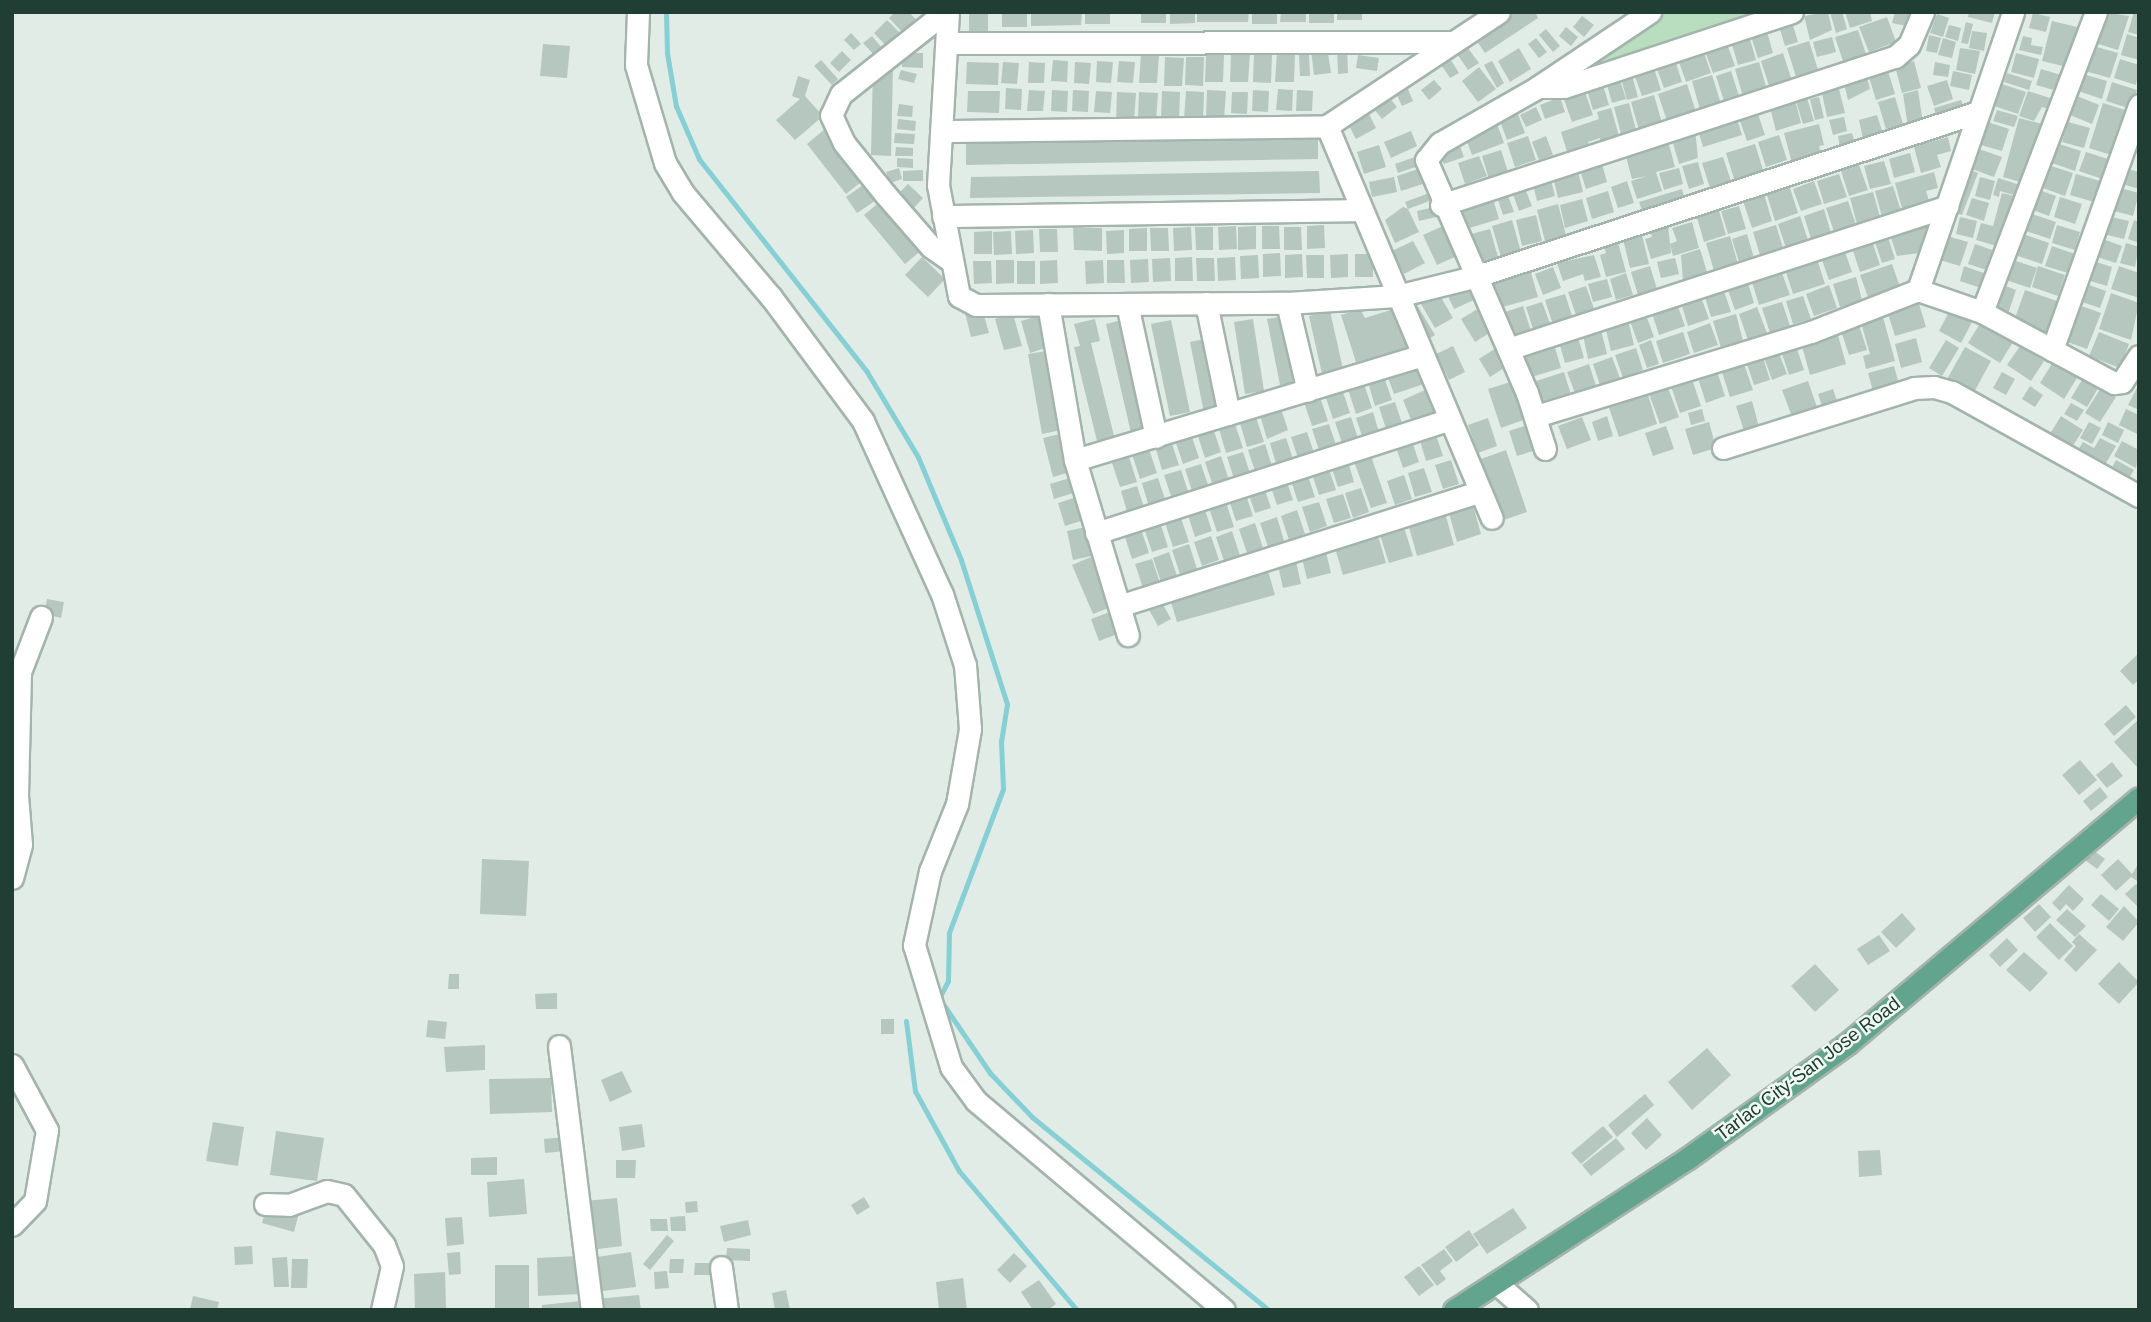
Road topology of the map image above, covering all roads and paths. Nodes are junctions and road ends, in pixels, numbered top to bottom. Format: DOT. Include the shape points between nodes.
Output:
graph roads {
  1 [pos="638,12"];
  2 [pos="947,12"];
  3 [pos="1499,12"];
  4 [pos="1650,12"];
  5 [pos="1792,12"];
  6 [pos="1923,12"];
  7 [pos="2013,12"];
  8 [pos="2096,12"];
  9 [pos="1451,42"];
  10 [pos="947,43"];
  11 [pos="1538,87"];
  12 [pos="2139,105"];
  13 [pos="1978,112"];
  14 [pos="1327,125"];
  15 [pos="941,131"];
  16 [pos="1441,205"];
  17 [pos="1947,206"];
  18 [pos="1359,211"];
  19 [pos="943,216"];
  20 [pos="951,261"];
  21 [pos="1474,277"];
  22 [pos="1918,290"];
  23 [pos="1397,296"];
  24 [pos="1127,303"];
  25 [pos="1206,303"];
  26 [pos="1287,303"];
  27 [pos="1048,304"];
  28 [pos="1982,312"];
  29 [pos="1508,348"];
  30 [pos="2052,350"];
  31 [pos="1423,355"];
  32 [pos="2139,356"];
  33 [pos="1308,391"];
  34 [pos="1229,414"];
  35 [pos="1536,416"];
  36 [pos="1449,420"];
  37 [pos="1156,437"];
  38 [pos="1723,448"];
  39 [pos="1545,449"];
  40 [pos="1075,460"];
  41 [pos="1478,492"];
  42 [pos="2139,496"];
  43 [pos="1492,518"];
  44 [pos="1096,533"];
  45 [pos="1122,605"];
  46 [pos="41,617"];
  47 [pos="1128,635"];
  48 [pos="2139,798"];
  49 [pos="12,878"];
  50 [pos="559,1046"];
  51 [pos="12,1065"];
  52 [pos="265,1204"];
  53 [pos="12,1225"];
  54 [pos="721,1267"];
  55 [pos="1496,1283"];
  56 [pos="382,1310"];
  57 [pos="592,1310"];
  58 [pos="727,1310"];
  59 [pos="1224,1310"];
  60 [pos="1454,1310"];
  61 [pos="1527,1310"];
  1 -- 59 [label="street" via="636,65 665,163 682,193 771,297 863,421 942,594 965,665 970,729 957,804 930,871 914,945 958,1083"];
  2 -- 10 [label="street"];
  2 -- 20 [label="street" via="841,94 831,115 844,143 885,194 931,247"];
  3 -- 9 [label="street"];
  4 -- 11 [label="street"];
  5 -- 11 [label="street" via="1564,87"];
  6 -- 16 [label="street" via="1909,45 1895,57"];
  7 -- 13 [label="street"];
  8 -- 28 [label="street"];
  9 -- 10 [label="street"];
  9 -- 14 [label="street"];
  10 -- 15 [label="street"];
  11 -- 16 [label="street" via="1427,156 1428,173"];
  12 -- 30 [label="street"];
  13 -- 17 [label="street"];
  13 -- 21 [label="street"];
  14 -- 15 [label="street"];
  14 -- 18 [label="street"];
  15 -- 19 [label="street" via="938,185"];
  16 -- 21 [label="street"];
  17 -- 22 [label="street"];
  17 -- 29 [label="street"];
  18 -- 19 [label="street"];
  18 -- 23 [label="street"];
  19 -- 20 [label="street"];
  20 -- 27 [label="street" via="958,296 965,303"];
  21 -- 23 [label="street"];
  21 -- 29 [label="street"];
  22 -- 28 [label="street"];
  22 -- 35 [label="street" via="1811,331"];
  23 -- 26 [label="street"];
  23 -- 31 [label="street"];
  24 -- 25 [label="street"];
  24 -- 27 [label="street"];
  24 -- 37 [label="street"];
  25 -- 26 [label="street"];
  25 -- 34 [label="street"];
  26 -- 33 [label="street"];
  27 -- 40 [label="street"];
  28 -- 30 [label="street"];
  29 -- 35 [label="street"];
  30 -- 32 [label="street" via="2118,384"];
  31 -- 33 [label="street"];
  31 -- 36 [label="street"];
  33 -- 34 [label="street"];
  34 -- 37 [label="street"];
  35 -- 39 [label="street"];
  36 -- 41 [label="street"];
  36 -- 44 [label="street"];
  37 -- 40 [label="street"];
  38 -- 42 [label="street" via="1913,388 1934,387 1952,392"];
  40 -- 44 [label="street"];
  41 -- 43 [label="street"];
  41 -- 45 [label="street"];
  44 -- 45 [label="street"];
  45 -- 47 [label="street"];
  46 -- 49 [label="street" via="20,672 17,795 21,844"];
  48 -- 55 [label="main road, Tarlac City-San Jose Road" via="1848,1043 1688,1157"];
  50 -- 57 [label="street"];
  51 -- 53 [label="street" via="47,1130 35,1201"];
  52 -- 56 [label="street" via="289,1205 327,1191 344,1195 384,1245 392,1266"];
  54 -- 58 [label="street"];
  55 -- 60 [label="main road, Tarlac City-San Jose Road"];
  55 -- 61 [label="street"];
}
